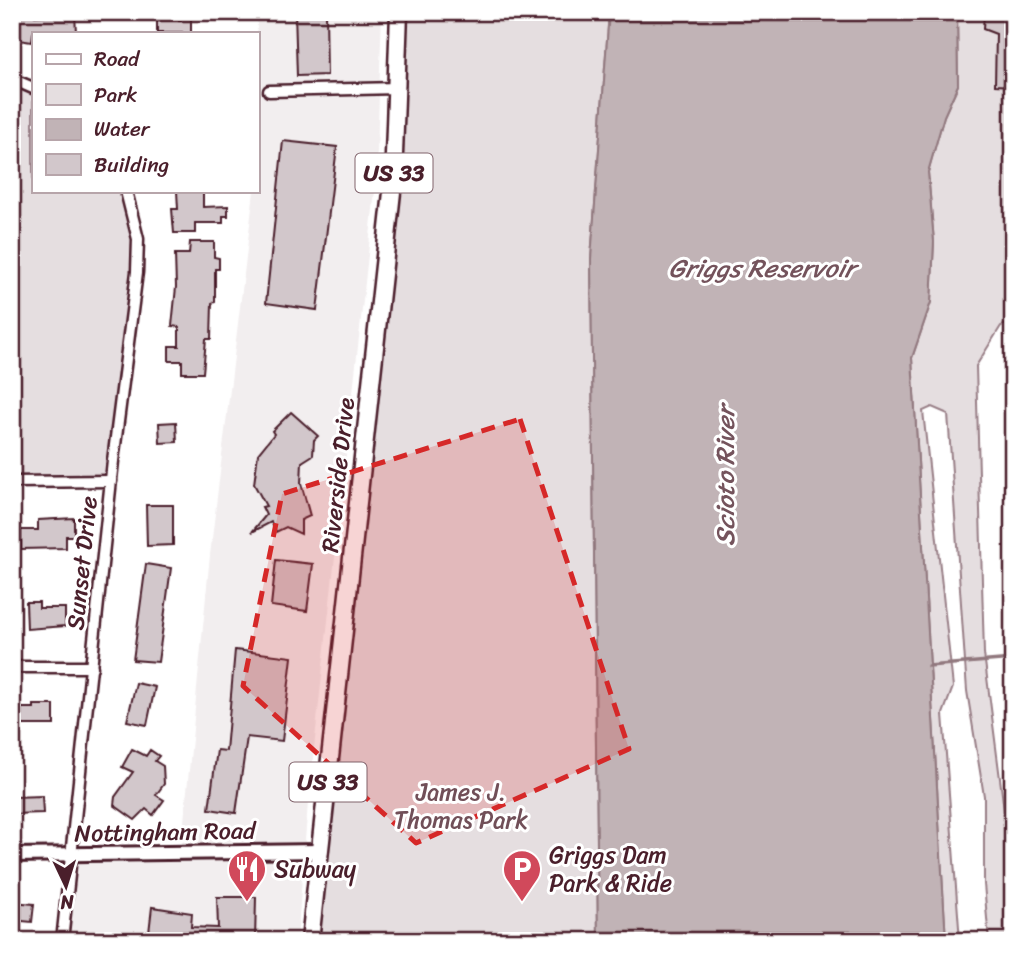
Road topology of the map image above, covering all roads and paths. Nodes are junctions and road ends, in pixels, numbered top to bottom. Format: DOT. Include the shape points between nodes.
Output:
graph roads {
  1 [pos="399,12"];
  2 [pos="12,79"];
  3 [pos="32,88"];
  4 [pos="398,88"];
  5 [pos="269,91"];
  6 [pos="126,192"];
  7 [pos="111,481"];
  8 [pos="12,482"];
  9 [pos="12,667"];
  10 [pos="92,667"];
  11 [pos="319,851"];
  12 [pos="12,855"];
  13 [pos="72,855"];
  14 [pos="62,941"];
  15 [pos="310,941"];
  1 -- 4 [label="main road, Riverside Drive / US 33"];
  2 -- 3 [label="street"];
  4 -- 5 [label="street"];
  4 -- 11 [label="main road, Riverside Drive / US 33" via="393,183"];
  6 -- 7 [label="street, Sunset Drive" via="138,256"];
  7 -- 8 [label="street"];
  7 -- 10 [label="street, Sunset Drive"];
  9 -- 10 [label="street"];
  10 -- 13 [label="street, Sunset Drive"];
  11 -- 13 [label="street, Nottingham Road"];
  11 -- 15 [label="main road, Riverside Drive / US 33"];
  12 -- 13 [label="street, Nottingham Road"];
  13 -- 14 [label="street, Sunset Drive"];
}
